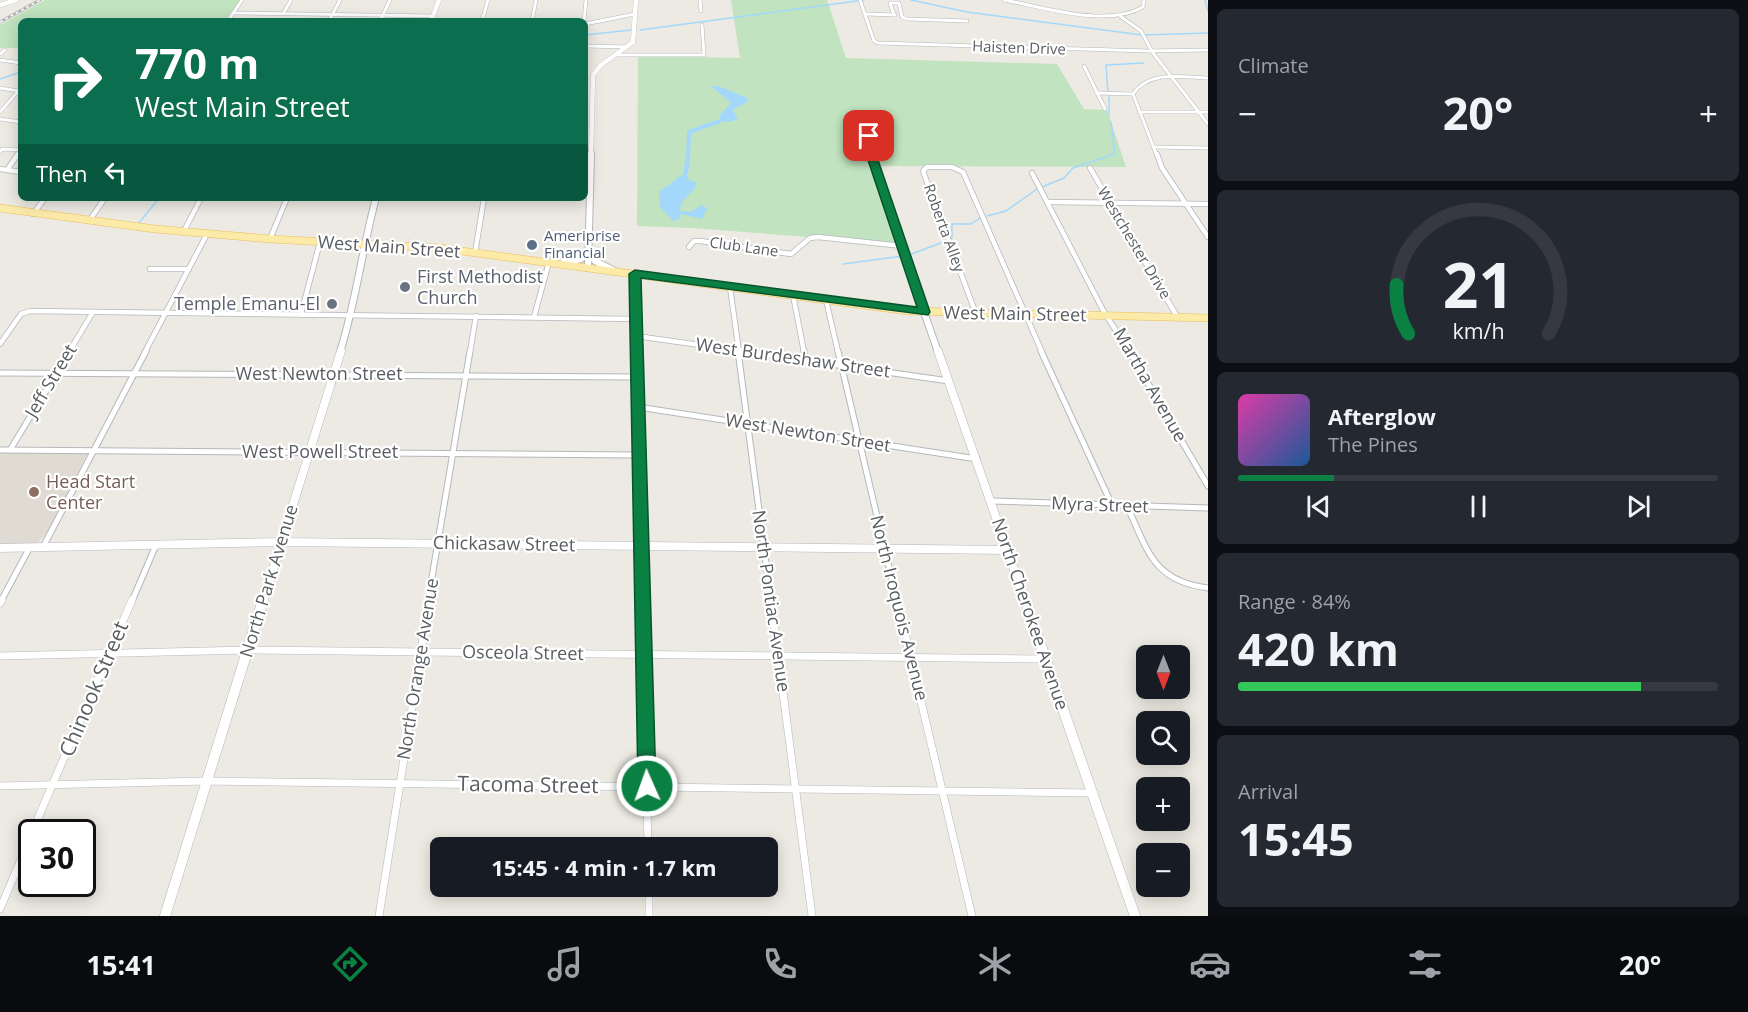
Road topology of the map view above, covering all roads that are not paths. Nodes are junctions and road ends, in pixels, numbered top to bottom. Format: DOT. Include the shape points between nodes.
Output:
graph roads {
  1 [pos="16,0"];
  2 [pos="242,0"];
  3 [pos="291,0"];
  4 [pos="340,0"];
  5 [pos="390,0"];
  6 [pos="439,0"];
  7 [pos="488,0"];
  8 [pos="536,0"];
  9 [pos="586,0"];
  10 [pos="636,0"];
  11 [pos="700,0"];
  12 [pos="1004,0"];
  13 [pos="1144,0"];
  14 [pos="861,1"];
  15 [pos="0,5"];
  16 [pos="701,11"];
  17 [pos="233,13"];
  18 [pos="283,14"];
  19 [pos="635,14"];
  20 [pos="865,14"];
  21 [pos="333,15"];
  22 [pos="383,15"];
  23 [pos="894,15"];
  24 [pos="903,15"];
  25 [pos="1120,16"];
  26 [pos="230,18"];
  27 [pos="331,18"];
  28 [pos="382,18"];
  29 [pos="420,18"];
  30 [pos="432,18"];
  31 [pos="483,18"];
  32 [pos="533,18"];
  33 [pos="585,18"];
  34 [pos="588,22"];
  35 [pos="702,25"];
  36 [pos="970,30"];
  37 [pos="1144,36"];
  38 [pos="588,46"];
  39 [pos="629,47"];
  40 [pos="2,50"];
  41 [pos="1208,50"];
  42 [pos="1152,51"];
  43 [pos="0,54"];
  44 [pos="618,55"];
  45 [pos="0,60"];
  46 [pos="18,63"];
  47 [pos="1084,66"];
  48 [pos="588,75"];
  49 [pos="593,75"];
  50 [pos="1172,78"];
  51 [pos="1208,78"];
  52 [pos="0,88"];
  53 [pos="18,90"];
  54 [pos="18,92"];
  55 [pos="1097,93"];
  56 [pos="1133,94"];
  57 [pos="1105,109"];
  58 [pos="588,110"];
  59 [pos="592,110"];
  60 [pos="0,112"];
  61 [pos="1139,112"];
  62 [pos="1199,112"];
  63 [pos="1208,112"];
  64 [pos="0,119"];
  65 [pos="847,120"];
  66 [pos="855,120"];
  67 [pos="18,122"];
  68 [pos="1208,124"];
  69 [pos="869,139"];
  70 [pos="1153,147"];
  71 [pos="588,148"];
  72 [pos="1208,148"];
  73 [pos="18,150"];
  74 [pos="0,152"];
  75 [pos="18,154"];
  76 [pos="1090,168"];
  77 [pos="0,169"];
  78 [pos="7,170"];
  79 [pos="18,172"];
  80 [pos="1032,173"];
  81 [pos="588,193"];
  82 [pos="43,201"];
  83 [pos="103,201"];
  84 [pos="199,201"];
  85 [pos="286,201"];
  86 [pos="375,201"];
  87 [pos="484,201"];
  88 [pos="1047,202"];
  89 [pos="1110,202"];
  90 [pos="1185,204"];
  91 [pos="1208,204"];
  92 [pos="0,208"];
  93 [pos="33,214"];
  94 [pos="88,222"];
  95 [pos="184,231"];
  96 [pos="207,234"];
  97 [pos="1208,237"];
  98 [pos="270,239"];
  99 [pos="321,242"];
  100 [pos="363,244"];
  101 [pos="902,246"];
  102 [pos="689,247"];
  103 [pos="588,252"];
  104 [pos="475,253"];
  105 [pos="549,262"];
  106 [pos="559,264"];
  107 [pos="588,268"];
  108 [pos="150,269"];
  109 [pos="189,269"];
  110 [pos="615,271"];
  111 [pos="635,274"];
  112 [pos="730,287"];
  113 [pos="793,295"];
  114 [pos="826,300"];
  115 [pos="93,312"];
  116 [pos="924,312"];
  117 [pos="166,313"];
  118 [pos="301,314"];
  119 [pos="976,314"];
  120 [pos="352,315"];
  121 [pos="1025,315"];
  122 [pos="476,316"];
  123 [pos="1108,316"];
  124 [pos="534,317"];
  125 [pos="1178,318"];
  126 [pos="1208,318"];
  127 [pos="636,319"];
  128 [pos="636,336"];
  129 [pos="0,344"];
  130 [pos="738,350"];
  131 [pos="806,360"];
  132 [pos="841,365"];
  133 [pos="0,373"];
  134 [pos="57,373"];
  135 [pos="134,373"];
  136 [pos="334,373"];
  137 [pos="466,375"];
  138 [pos="638,377"];
  139 [pos="949,381"];
  140 [pos="638,407"];
  141 [pos="748,424"];
  142 [pos="860,441"];
  143 [pos="0,450"];
  144 [pos="10,450"];
  145 [pos="94,450"];
  146 [pos="310,451"];
  147 [pos="453,453"];
  148 [pos="640,455"];
  149 [pos="977,459"];
  150 [pos="1208,486"];
  151 [pos="992,501"];
  152 [pos="1112,505"];
  153 [pos="1127,506"];
  154 [pos="1208,508"];
  155 [pos="281,542"];
  156 [pos="438,544"];
  157 [pos="156,545"];
  158 [pos="642,546"];
  159 [pos="30,547"];
  160 [pos="44,547"];
  161 [pos="764,547"];
  162 [pos="0,548"];
  163 [pos="885,548"];
  164 [pos="1009,549"];
  165 [pos="1208,588"];
  166 [pos="0,603"];
  167 [pos="248,650"];
  168 [pos="420,652"];
  169 [pos="109,653"];
  170 [pos="644,655"];
  171 [pos="0,656"];
  172 [pos="779,656"];
  173 [pos="912,657"];
  174 [pos="1046,659"];
  175 [pos="206,781"];
  176 [pos="400,784"];
  177 [pos="52,785"];
  178 [pos="0,786"];
  179 [pos="647,786"];
  180 [pos="796,789"];
  181 [pos="943,790"];
  182 [pos="1092,793"];
  183 [pos="38,819"];
  184 [pos="648,837"];
  185 [pos="18,866"];
  186 [pos="649,897"];
  187 [pos="0,909"];
  188 [pos="165,916"];
  189 [pos="380,916"];
  190 [pos="649,916"];
  191 [pos="812,916"];
  192 [pos="972,916"];
  193 [pos="1135,916"];
  1 -- 15 [label="street"];
  2 -- 17 [label="street"];
  3 -- 18 [label="street"];
  4 -- 21 [label="street"];
  5 -- 22 [label="street"];
  6 -- 30 [label="street"];
  7 -- 31 [label="street"];
  8 -- 32 [label="street"];
  9 -- 33 [label="street"];
  10 -- 19 [label="street"];
  11 -- 16 [label="street"];
  12 -- 25 [label="street"];
  13 -- 25 [label="street" via="1140,10"];
  14 -- 20 [label="street, Haisten Drive"];
  17 -- 18 [label="street"];
  17 -- 26 [label="street"];
  18 -- 21 [label="street"];
  19 -- 34 [label="street"];
  19 -- 39 [label="street" via="634,38"];
  20 -- 23 [label="street"];
  20 -- 42 [label="street, Haisten Drive" via="878,44"];
  21 -- 22 [label="street"];
  21 -- 27 [label="street"];
  22 -- 28 [label="street"];
  22 -- 29 [label="street"];
  23 -- 24 [label="street"];
  23 -- 24 [label="street" via="890,3 899,3"];
  24 -- 36 [label="street" via="908,19 963,18"];
  25 -- 37 [label="street"];
  35 -- 44 [label="street" via="704,55"];
  37 -- 42 [label="street"];
  38 -- 39 [label="street"];
  39 -- 44 [label="street"];
  40 -- 43 [label="street"];
  41 -- 42 [label="street, Haisten Drive"];
  42 -- 50 [label="street"];
  44 -- 49 [label="street" via="598,66"];
  45 -- 46 [label="street"];
  47 -- 55 [label="street"];
  48 -- 49 [label="street"];
  49 -- 59 [label="street"];
  50 -- 51 [label="street"];
  50 -- 56 [label="street" via="1142,83"];
  50 -- 62 [label="street"];
  52 -- 53 [label="street"];
  54 -- 60 [label="street"];
  55 -- 56 [label="street"];
  55 -- 57 [label="street"];
  56 -- 61 [label="street"];
  58 -- 59 [label="street"];
  59 -- 71 [label="street"];
  61 -- 62 [label="street"];
  61 -- 70 [label="street"];
  62 -- 63 [label="street"];
  62 -- 68 [label="street"];
  64 -- 67 [label="street"];
  65 -- 69 [label="street"];
  66 -- 69 [label="street"];
  69 -- 101 [label="street"];
  70 -- 72 [label="street"];
  70 -- 90 [label="street"];
  71 -- 81 [label="street"];
  73 -- 74 [label="street"];
  75 -- 78 [label="street"];
  76 -- 89 [label="street, Westchester Drive"];
  77 -- 78 [label="street"];
  78 -- 79 [label="street"];
  80 -- 88 [label="street"];
  81 -- 103 [label="street"];
  82 -- 93 [label="street"];
  83 -- 94 [label="street"];
  84 -- 95 [label="street"];
  85 -- 98 [label="street"];
  86 -- 100 [label="street, North Park Avenue"];
  87 -- 104 [label="street"];
  88 -- 89 [label="street"];
  88 -- 123 [label="street"];
  89 -- 90 [label="street"];
  89 -- 125 [label="street, Westchester Drive"];
  90 -- 91 [label="street"];
  90 -- 97 [label="street"];
  92 -- 93 [label="main road, West Main Street"];
  93 -- 94 [label="main road, West Main Street"];
  94 -- 95 [label="main road, West Main Street"];
  95 -- 96 [label="main road, West Main Street"];
  96 -- 98 [label="main road, West Main Street"];
  96 -- 109 [label="street"];
  98 -- 99 [label="main road, West Main Street"];
  99 -- 100 [label="main road, West Main Street"];
  99 -- 118 [label="street"];
  100 -- 104 [label="main road, West Main Street"];
  100 -- 120 [label="street, North Park Avenue"];
  101 -- 102 [label="street, Club Lane" via="818,237 810,238 791,254 700,241"];
  101 -- 116 [label="street"];
  103 -- 106 [label="street" via="580,259"];
  103 -- 107 [label="street"];
  103 -- 110 [label="street" via="595,261"];
  104 -- 105 [label="main road, West Main Street"];
  105 -- 106 [label="main road, West Main Street"];
  105 -- 124 [label="street"];
  106 -- 107 [label="main road, West Main Street"];
  107 -- 110 [label="main road, West Main Street"];
  108 -- 109 [label="street"];
  109 -- 117 [label="street"];
  110 -- 111 [label="main road, West Main Street"];
  111 -- 112 [label="main road, West Main Street"];
  111 -- 127 [label="street"];
  112 -- 113 [label="main road, West Main Street"];
  112 -- 130 [label="street, North Pontiac Avenue"];
  113 -- 114 [label="main road, West Main Street"];
  113 -- 131 [label="street"];
  114 -- 116 [label="main road, West Main Street"];
  114 -- 132 [label="street, North Iroquois Avenue"];
  115 -- 117 [label="street"];
  115 -- 129 [label="street" via="24,312"];
  115 -- 134 [label="street, Jeff Street"];
  116 -- 119 [label="main road, West Main Street"];
  116 -- 139 [label="street, North Cherokee Avenue"];
  117 -- 118 [label="street"];
  117 -- 135 [label="street"];
  118 -- 120 [label="street"];
  119 -- 121 [label="main road, West Main Street"];
  119 -- 121 [label="street, Roberta Alley" via="923,171 927,167 952,167 965,174"];
  120 -- 122 [label="street"];
  120 -- 136 [label="street, North Park Avenue"];
  121 -- 123 [label="main road, West Main Street"];
  121 -- 152 [label="street"];
  122 -- 124 [label="street"];
  122 -- 137 [label="street, North Orange Avenue"];
  123 -- 125 [label="main road, West Main Street"];
  123 -- 150 [label="street, Martha Avenue"];
  124 -- 127 [label="street"];
  125 -- 126 [label="main road, West Main Street"];
  127 -- 128 [label="street"];
  128 -- 130 [label="street, West Burdeshaw Street"];
  128 -- 138 [label="street"];
  130 -- 131 [label="street, West Burdeshaw Street"];
  130 -- 141 [label="street, North Pontiac Avenue"];
  131 -- 132 [label="street, West Burdeshaw Street"];
  132 -- 139 [label="street, West Burdeshaw Street"];
  132 -- 142 [label="street, North Iroquois Avenue"];
  133 -- 134 [label="street, West Newton Street"];
  134 -- 135 [label="street, West Newton Street"];
  134 -- 144 [label="street, Jeff Street"];
  135 -- 136 [label="street, West Newton Street"];
  135 -- 145 [label="street"];
  136 -- 137 [label="street, West Newton Street"];
  136 -- 146 [label="street, North Park Avenue"];
  137 -- 138 [label="street, West Newton Street"];
  137 -- 147 [label="street, North Orange Avenue"];
  138 -- 140 [label="street"];
  139 -- 149 [label="street, North Cherokee Avenue"];
  140 -- 141 [label="street, West Newton Street"];
  140 -- 148 [label="street"];
  141 -- 142 [label="street, West Newton Street"];
  141 -- 161 [label="street, North Pontiac Avenue"];
  142 -- 149 [label="street, West Newton Street"];
  142 -- 163 [label="street, North Iroquois Avenue"];
  143 -- 144 [label="street, West Powell Street"];
  144 -- 145 [label="street, West Powell Street"];
  145 -- 146 [label="street, West Powell Street"];
  145 -- 160 [label="street"];
  146 -- 147 [label="street, West Powell Street"];
  146 -- 155 [label="street, North Park Avenue"];
  147 -- 148 [label="street, West Powell Street"];
  147 -- 156 [label="street, North Orange Avenue"];
  148 -- 158 [label="street"];
  149 -- 151 [label="street, North Cherokee Avenue"];
  151 -- 152 [label="street, Myra Street"];
  151 -- 164 [label="street, North Cherokee Avenue"];
  152 -- 153 [label="street, Myra Street"];
  153 -- 154 [label="street, Myra Street"];
  153 -- 165 [label="street" via="1163,575 1184,586"];
  155 -- 156 [label="street, Chickasaw Street"];
  155 -- 157 [label="street, Chickasaw Street"];
  155 -- 167 [label="street, North Park Avenue"];
  156 -- 158 [label="street, Chickasaw Street"];
  156 -- 168 [label="street, North Orange Avenue"];
  157 -- 160 [label="street, Chickasaw Street"];
  157 -- 169 [label="street, Chinook Street"];
  158 -- 161 [label="street, Chickasaw Street"];
  158 -- 170 [label="street"];
  159 -- 160 [label="street, Chickasaw Street"];
  159 -- 162 [label="street, Chickasaw Street"];
  159 -- 166 [label="street"];
  161 -- 163 [label="street, Chickasaw Street"];
  161 -- 172 [label="street, North Pontiac Avenue"];
  163 -- 164 [label="street, Chickasaw Street"];
  163 -- 173 [label="street, North Iroquois Avenue"];
  164 -- 174 [label="street, North Cherokee Avenue"];
  167 -- 168 [label="street, Osceola Street"];
  167 -- 169 [label="street, Osceola Street"];
  167 -- 175 [label="street, North Park Avenue"];
  168 -- 170 [label="street, Osceola Street"];
  168 -- 176 [label="street, North Orange Avenue"];
  169 -- 171 [label="street, Osceola Street"];
  169 -- 177 [label="street, Chinook Street"];
  170 -- 172 [label="street, Osceola Street"];
  170 -- 179 [label="street"];
  172 -- 173 [label="street, Osceola Street"];
  172 -- 180 [label="street, North Pontiac Avenue"];
  173 -- 174 [label="street, Osceola Street"];
  173 -- 181 [label="street, North Iroquois Avenue"];
  174 -- 182 [label="street, North Cherokee Avenue"];
  175 -- 176 [label="street, Tacoma Street"];
  175 -- 177 [label="street, Tacoma Street"];
  175 -- 188 [label="street, North Park Avenue"];
  176 -- 179 [label="street, Tacoma Street"];
  176 -- 189 [label="street, North Orange Avenue"];
  177 -- 178 [label="street, Tacoma Street"];
  177 -- 183 [label="street, Chinook Street"];
  179 -- 180 [label="street, Tacoma Street"];
  179 -- 184 [label="street"];
  180 -- 181 [label="street, Tacoma Street"];
  180 -- 191 [label="street, North Pontiac Avenue"];
  181 -- 182 [label="street, Tacoma Street"];
  181 -- 192 [label="street, North Iroquois Avenue"];
  182 -- 193 [label="street, North Cherokee Avenue"];
  185 -- 187 [label="street, Chinook Street"];
  186 -- 190 [label="street"];
}
